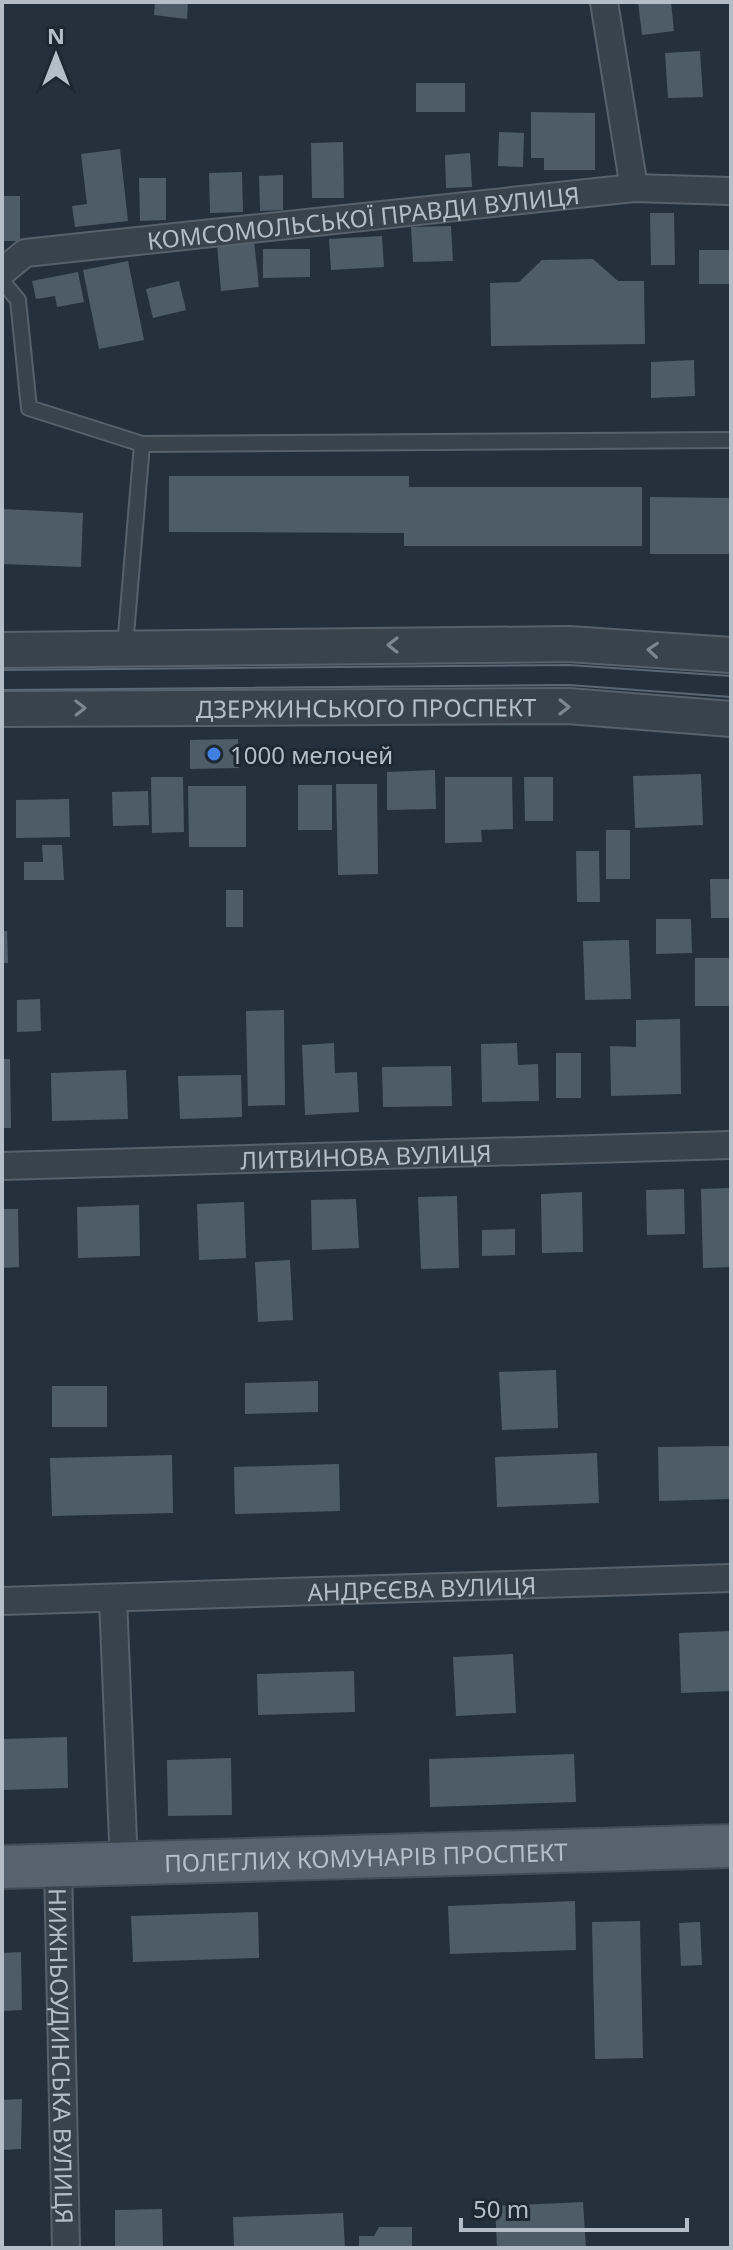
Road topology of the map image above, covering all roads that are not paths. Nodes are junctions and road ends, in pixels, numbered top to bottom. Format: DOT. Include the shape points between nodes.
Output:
graph roads {
  1 [pos="604,2"];
  2 [pos="634,188"];
  3 [pos="731,191"];
  4 [pos="2,272"];
  5 [pos="2,281"];
  6 [pos="731,440"];
  7 [pos="142,444"];
  8 [pos="125,647"];
  9 [pos="2,650"];
  10 [pos="731,655"];
  11 [pos="2,709"];
  12 [pos="731,719"];
  13 [pos="731,1145"];
  14 [pos="2,1166"];
  15 [pos="731,1578"];
  16 [pos="113,1598"];
  17 [pos="2,1601"];
  18 [pos="731,1846"];
  19 [pos="124,1865"];
  20 [pos="58,1866"];
  21 [pos="2,1867"];
  22 [pos="66,2248"];
  1 -- 2 [label="street"];
  2 -- 3 [label="street, КОМСОМОЛЬСЬКОЇ ПРАВДИ ВУЛИЦЯ"];
  2 -- 4 [label="street, КОМСОМОЛЬСЬКОЇ ПРАВДИ ВУЛИЦЯ" via="25,253"];
  5 -- 7 [label="lane" via="18,300 29,408"];
  6 -- 7 [label="lane"];
  7 -- 8 [label="lane"];
  8 -- 9 [label="street"];
  10 -- 8 [label="street, one-way" via="569,644"];
  11 -- 12 [label="street, ДЗЕРЖИНСЬКОГО ПРОСПЕКТ, one-way" via="568,706"];
  13 -- 14 [label="street, ЛИТВИНОВА ВУЛИЦЯ"];
  15 -- 16 [label="street, АНДРЄЄВА ВУЛИЦЯ"];
  16 -- 17 [label="street, АНДРЄЄВА ВУЛИЦЯ"];
  16 -- 19 [label="street"];
  18 -- 19 [label="main road, ПОЛЕГЛИХ КОМУНАРІВ ПРОСПЕКТ"];
  19 -- 20 [label="main road, ПОЛЕГЛИХ КОМУНАРІВ ПРОСПЕКТ"];
  20 -- 21 [label="main road, ПОЛЕГЛИХ КОМУНАРІВ ПРОСПЕКТ"];
  20 -- 22 [label="street, НИЖНЬОУДИНСЬКА ВУЛИЦЯ"];
}
